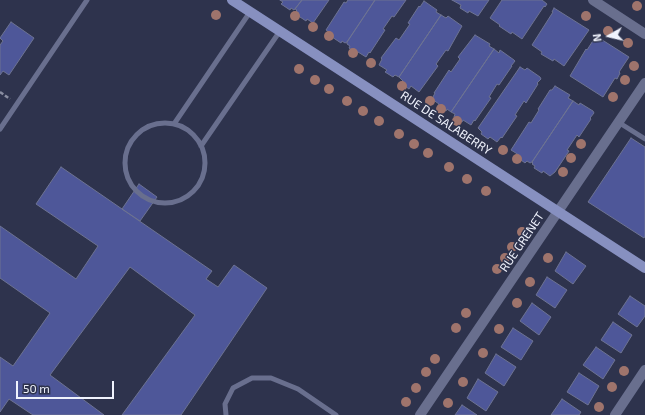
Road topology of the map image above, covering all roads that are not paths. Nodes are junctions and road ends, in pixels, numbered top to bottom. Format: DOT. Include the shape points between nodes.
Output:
graph roads {
  1 [pos="87,0"];
  2 [pos="232,0"];
  3 [pos="593,0"];
  4 [pos="250,12"];
  5 [pos="280,31"];
  6 [pos="645,34"];
  7 [pos="645,83"];
  8 [pos="618,122"];
  9 [pos="174,124"];
  10 [pos="0,129"];
  11 [pos="645,139"];
  12 [pos="201,146"];
  13 [pos="558,212"];
  14 [pos="645,268"];
  15 [pos="645,370"];
  16 [pos="226,415"];
  17 [pos="336,415"];
  18 [pos="420,415"];
  19 [pos="614,415"];
  1 -- 10 [label="lane"];
  2 -- 4 [label="main road, RUE DE SALABERRY"];
  3 -- 6 [label="street"];
  4 -- 5 [label="main road, RUE DE SALABERRY"];
  4 -- 9 [label="lane"];
  5 -- 12 [label="lane"];
  5 -- 13 [label="main road, RUE DE SALABERRY"];
  7 -- 8 [label="street, RUE GRENET"];
  8 -- 11 [label="lane"];
  8 -- 13 [label="street, RUE GRENET"];
  9 -- 12 [label="lane" via="185,128"];
  9 -- 12 [label="lane" via="160,123 147,127 136,134 128,146 124,159 125,172 130,185 139,195 151,202 165,204 178,202 190,195 199,185 204,172 205,159"];
  13 -- 14 [label="main road, RUE DE SALABERRY"];
  13 -- 18 [label="street, RUE GRENET"];
  15 -- 19 [label="street"];
  16 -- 17 [label="lane" via="225,404 234,388 252,378 271,378 298,389"];
}
